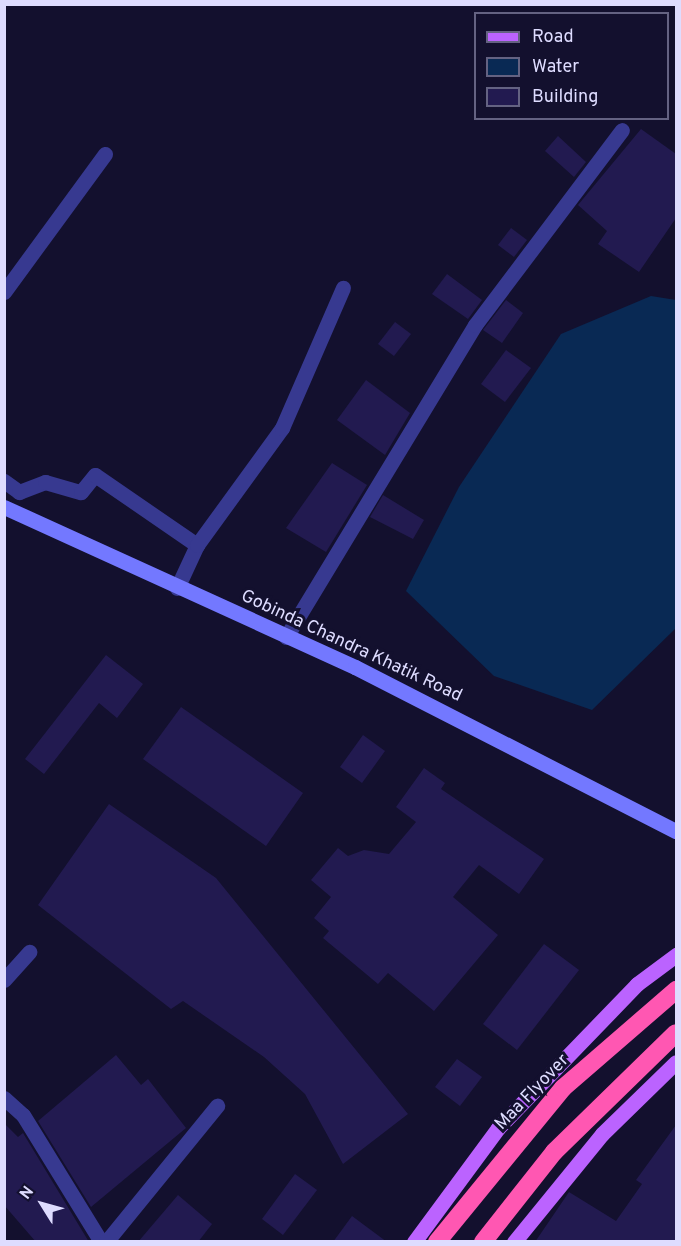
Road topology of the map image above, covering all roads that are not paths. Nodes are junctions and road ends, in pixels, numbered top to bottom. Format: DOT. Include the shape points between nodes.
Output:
graph roads {
  1 [pos="622,130"];
  2 [pos="105,154"];
  3 [pos="343,288"];
  4 [pos="4,292"];
  5 [pos="4,481"];
  6 [pos="4,507"];
  7 [pos="197,545"];
  8 [pos="177,588"];
  9 [pos="286,637"];
  10 [pos="676,831"];
  11 [pos="29,952"];
  12 [pos="676,955"];
  13 [pos="4,980"];
  14 [pos="676,990"];
  15 [pos="676,1033"];
  16 [pos="676,1062"];
  17 [pos="4,1098"];
  18 [pos="217,1106"];
  19 [pos="101,1242"];
  20 [pos="106,1242"];
  21 [pos="414,1242"];
  22 [pos="437,1242"];
  23 [pos="483,1242"];
  24 [pos="514,1242"];
  1 -- 9 [label="street" via="475,325"];
  2 -- 4 [label="street"];
  3 -- 7 [label="street" via="282,428"];
  5 -- 7 [label="street" via="19,492 45,483 81,492 95,475"];
  6 -- 8 [label="main road, Gobinda Chandra Khatik Road"];
  7 -- 8 [label="street"];
  8 -- 9 [label="main road, Gobinda Chandra Khatik Road"];
  9 -- 10 [label="main road, Gobinda Chandra Khatik Road"];
  11 -- 13 [label="street"];
  12 -- 21 [label="main road" via="611,1009 498,1128"];
  14 -- 22 [label="highway, Maa Flyover" via="563,1088"];
  15 -- 23 [label="highway" via="555,1152"];
  16 -- 24 [label="main road" via="602,1134"];
  17 -- 19 [label="street" via="22,1115"];
  18 -- 20 [label="street"];
}
